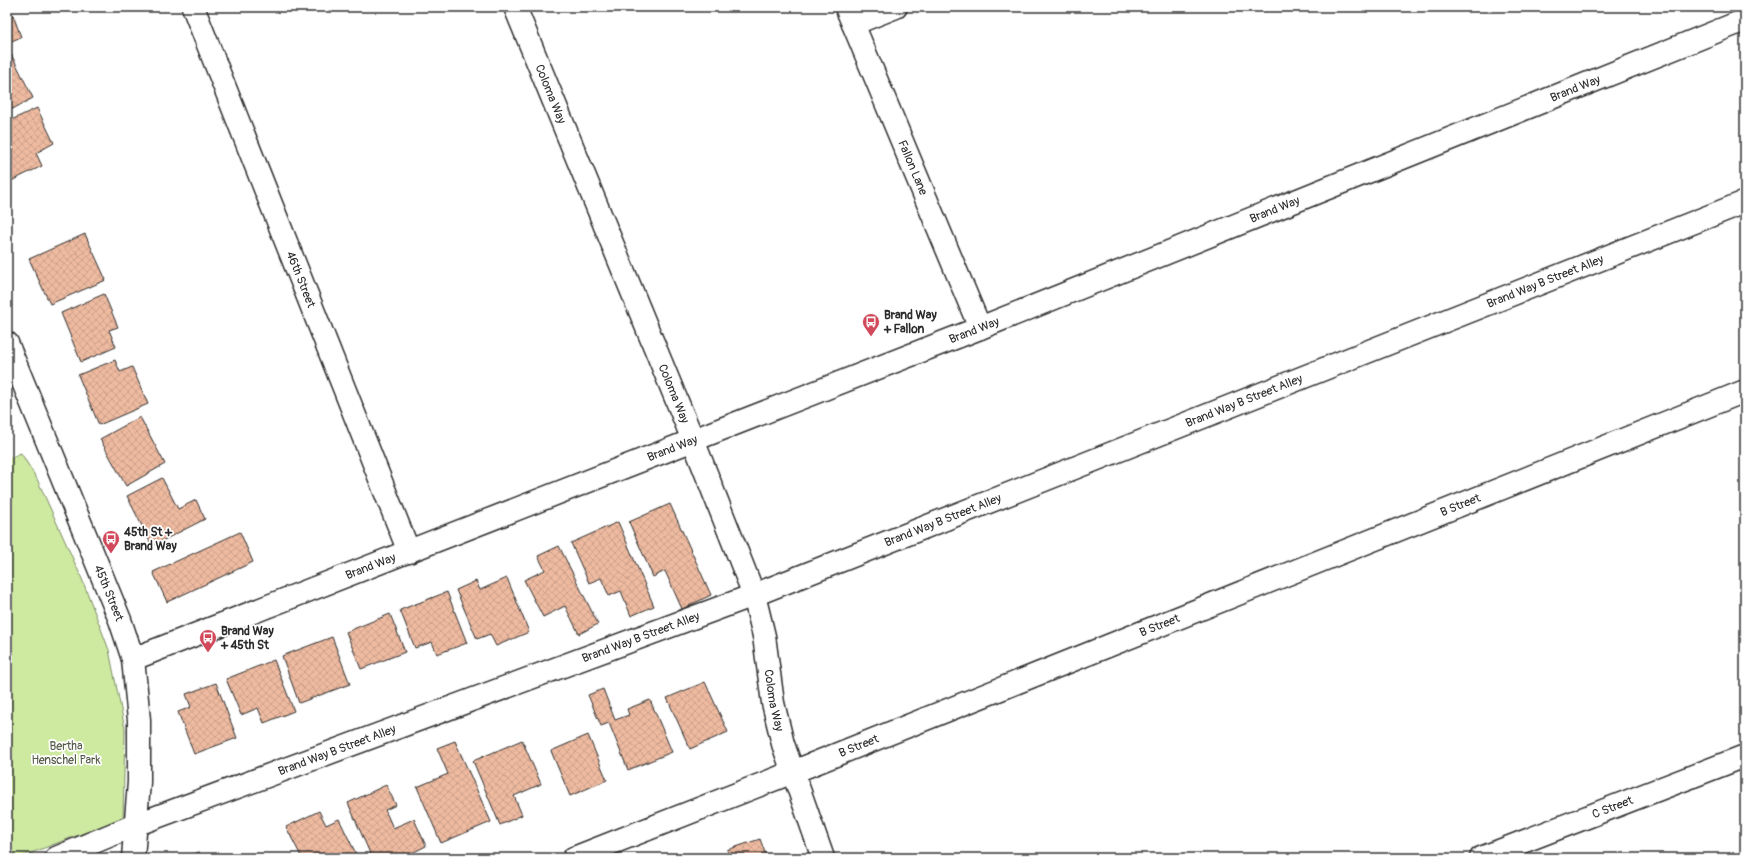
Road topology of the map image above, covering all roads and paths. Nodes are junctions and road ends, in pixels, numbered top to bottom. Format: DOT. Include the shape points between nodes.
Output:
graph roads {
  1 [pos="193,7"];
  2 [pos="515,7"];
  3 [pos="896,7"];
  4 [pos="849,16"];
  5 [pos="1745,20"];
  6 [pos="1745,202"];
  7 [pos="980,328"];
  8 [pos="7,343"];
  9 [pos="1745,391"];
  10 [pos="693,440"];
  11 [pos="410,552"];
  12 [pos="754,595"];
  13 [pos="133,659"];
  14 [pos="1745,756"];
  15 [pos="793,772"];
  16 [pos="135,825"];
  17 [pos="56,858"];
  18 [pos="133,858"];
  19 [pos="574,858"];
  20 [pos="823,858"];
  21 [pos="1481,858"];
  1 -- 11 [label="street, 46th Street"];
  2 -- 10 [label="street, Coloma Way"];
  3 -- 4 [label="street"];
  4 -- 7 [label="street, Fallon Lane"];
  5 -- 7 [label="street, Brand Way"];
  6 -- 12 [label="street, Brand Way B Street Alley"];
  7 -- 10 [label="street, Brand Way"];
  8 -- 13 [label="street, 45th Street" via="120,620"];
  9 -- 15 [label="street, B Street"];
  10 -- 11 [label="street, Brand Way"];
  10 -- 12 [label="street, Coloma Way"];
  11 -- 13 [label="street, Brand Way"];
  12 -- 15 [label="street, Coloma Way" via="764,636 773,703"];
  12 -- 16 [label="street, Brand Way B Street Alley"];
  13 -- 16 [label="street, 45th Street" via="139,720 139,782"];
  14 -- 21 [label="street, C Street"];
  15 -- 19 [label="street, B Street"];
  15 -- 20 [label="street, Coloma Way"];
  16 -- 17 [label="street, Brand Way B Street Alley"];
  16 -- 18 [label="street, 45th Street"];
}
